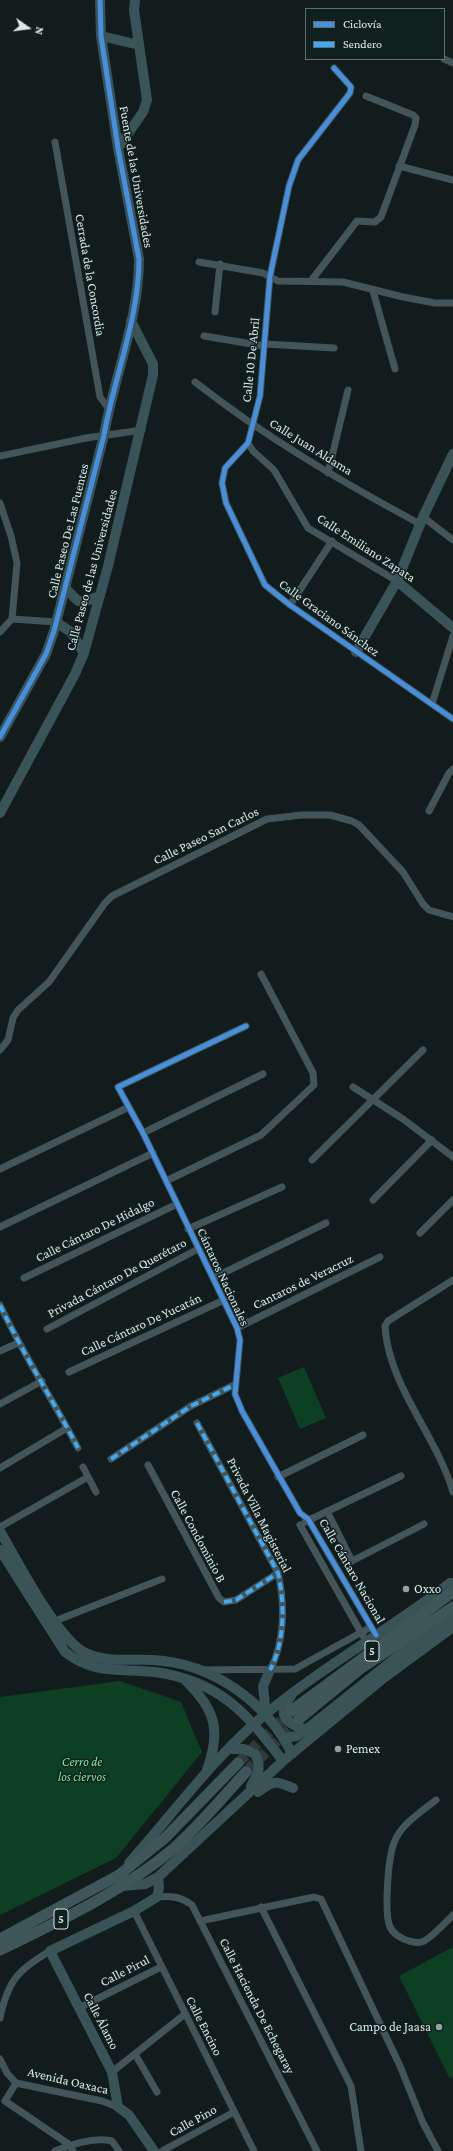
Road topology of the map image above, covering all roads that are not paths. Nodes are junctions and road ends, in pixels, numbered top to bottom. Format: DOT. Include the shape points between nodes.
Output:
graph roads {
  1 [pos="100,0"];
  2 [pos="135,0"];
  3 [pos="101,36"];
  4 [pos="139,45"];
  5 [pos="334,68"];
  6 [pos="366,96"];
  7 [pos="55,142"];
  8 [pos="118,148"];
  9 [pos="399,166"];
  10 [pos="453,180"];
  11 [pos="200,262"];
  12 [pos="220,264"];
  13 [pos="270,276"];
  14 [pos="311,281"];
  15 [pos="373,291"];
  16 [pos="453,303"];
  17 [pos="215,312"];
  18 [pos="131,321"];
  19 [pos="204,336"];
  20 [pos="265,345"];
  21 [pos="334,348"];
  22 [pos="395,370"];
  23 [pos="195,382"];
  24 [pos="348,390"];
  25 [pos="109,409"];
  26 [pos="253,425"];
  27 [pos="142,430"];
  28 [pos="104,435"];
  29 [pos="248,443"];
  30 [pos="453,454"];
  31 [pos="0,456"];
  32 [pos="328,473"];
  33 [pos="222,483"];
  34 [pos="0,503"];
  35 [pos="421,520"];
  36 [pos="453,540"];
  37 [pos="332,541"];
  38 [pos="397,581"];
  39 [pos="65,588"];
  40 [pos="100,596"];
  41 [pos="290,605"];
  42 [pos="12,619"];
  43 [pos="56,622"];
  44 [pos="453,628"];
  45 [pos="0,632"];
  46 [pos="453,636"];
  47 [pos="356,652"];
  48 [pos="84,653"];
  49 [pos="432,704"];
  50 [pos="453,719"];
  51 [pos="0,737"];
  52 [pos="453,769"];
  53 [pos="429,810"];
  54 [pos="0,813"];
  55 [pos="453,917"];
  56 [pos="261,974"];
  57 [pos="246,1026"];
  58 [pos="0,1050"];
  59 [pos="423,1050"];
  60 [pos="263,1074"];
  61 [pos="353,1087"];
  62 [pos="373,1101"];
  63 [pos="129,1107"];
  64 [pos="143,1132"];
  65 [pos="432,1140"];
  66 [pos="153,1153"];
  67 [pos="453,1157"];
  68 [pos="312,1160"];
  69 [pos="0,1169"];
  70 [pos="166,1181"];
  71 [pos="282,1187"];
  72 [pos="373,1200"];
  73 [pos="453,1200"];
  74 [pos="177,1204"];
  75 [pos="326,1223"];
  76 [pos="0,1227"];
  77 [pos="188,1229"];
  78 [pos="420,1234"];
  79 [pos="198,1249"];
  80 [pos="380,1257"];
  81 [pos="24,1278"];
  82 [pos="213,1278"];
  83 [pos="453,1280"];
  84 [pos="224,1300"];
  85 [pos="0,1305"];
  86 [pos="237,1328"];
  87 [pos="47,1329"];
  88 [pos="18,1343"];
  89 [pos="0,1351"];
  90 [pos="69,1372"];
  91 [pos="42,1381"];
  92 [pos="236,1384"];
  93 [pos="0,1404"];
  94 [pos="196,1423"];
  95 [pos="67,1428"];
  96 [pos="363,1435"];
  97 [pos="78,1448"];
  98 [pos="111,1459"];
  99 [pos="148,1465"];
  100 [pos="82,1467"];
  101 [pos="0,1468"];
  102 [pos="401,1476"];
  103 [pos="88,1477"];
  104 [pos="278,1478"];
  105 [pos="96,1492"];
  106 [pos="453,1492"];
  107 [pos="327,1511"];
  108 [pos="300,1513"];
  109 [pos="308,1520"];
  110 [pos="424,1524"];
  111 [pos="300,1525"];
  112 [pos="0,1527"];
  113 [pos="0,1531"];
  114 [pos="0,1550"];
  115 [pos="278,1573"];
  116 [pos="162,1579"];
  117 [pos="453,1583"];
  118 [pos="453,1592"];
  119 [pos="453,1607"];
  120 [pos="453,1617"];
  121 [pos="55,1621"];
  122 [pos="453,1627"];
  123 [pos="374,1631"];
  124 [pos="364,1637"];
  125 [pos="202,1670"];
  126 [pos="270,1670"];
  127 [pos="184,1678"];
  128 [pos="296,1689"];
  129 [pos="266,1714"];
  130 [pos="255,1724"];
  131 [pos="307,1729"];
  132 [pos="321,1730"];
  133 [pos="284,1738"];
  134 [pos="228,1749"];
  135 [pos="292,1754"];
  136 [pos="284,1761"];
  137 [pos="238,1763"];
  138 [pos="246,1772"];
  139 [pos="205,1774"];
  140 [pos="293,1788"];
  141 [pos="242,1800"];
  142 [pos="436,1800"];
  143 [pos="119,1875"];
  144 [pos="158,1877"];
  145 [pos="122,1886"];
  146 [pos="156,1897"];
  147 [pos="261,1907"];
  148 [pos="134,1911"];
  149 [pos="453,1915"];
  150 [pos="200,1922"];
  151 [pos="0,1939"];
  152 [pos="0,1950"];
  153 [pos="50,1951"];
  154 [pos="161,1967"];
  155 [pos="79,2008"];
  156 [pos="185,2014"];
  157 [pos="0,2018"];
  158 [pos="135,2054"];
  159 [pos="0,2059"];
  160 [pos="112,2072"];
  161 [pos="16,2083"];
  162 [pos="157,2092"];
  163 [pos="3,2103"];
  164 [pos="118,2107"];
  165 [pos="234,2112"];
  166 [pos="72,2148"];
  167 [pos="55,2151"];
  168 [pos="119,2151"];
  169 [pos="154,2151"];
  170 [pos="162,2151"];
  171 [pos="254,2151"];
  172 [pos="317,2151"];
  173 [pos="361,2151"];
  174 [pos="438,2151"];
  1 -- 3 [label="street, Fuente de las Universidades"];
  2 -- 4 [label="street, Fuente de las Universidades"];
  3 -- 4 [label="street"];
  3 -- 8 [label="street, Fuente de las Universidades"];
  4 -- 8 [label="street, Fuente de las Universidades" via="147,100 143,112"];
  5 -- 13 [label="street, Calle 10 De Abril" via="351,87 350,93 298,160 289,186"];
  6 -- 9 [label="street" via="416,118"];
  7 -- 25 [label="street, Cerrada de la Concordia" via="100,397"];
  8 -- 18 [label="street, Fuente de las Universidades" via="139,259 139,278"];
  9 -- 10 [label="street"];
  9 -- 14 [label="street" via="381,217 375,222 357,221"];
  11 -- 12 [label="street"];
  12 -- 13 [label="street" via="263,272"];
  12 -- 17 [label="street"];
  13 -- 14 [label="street" via="278,281"];
  13 -- 20 [label="street, Calle 10 De Abril"];
  14 -- 15 [label="street" via="343,282"];
  15 -- 16 [label="street" via="435,303"];
  15 -- 22 [label="street"];
  18 -- 25 [label="street, Calle Paseo De Las Fuentes"];
  18 -- 27 [label="street, Calle Paseo de las Universidades" via="153,364"];
  19 -- 20 [label="street"];
  20 -- 21 [label="street"];
  20 -- 26 [label="street, Calle 10 De Abril" via="260,396"];
  23 -- 26 [label="street, Calle Juan Aldama"];
  24 -- 32 [label="street"];
  25 -- 28 [label="street, Calle Paseo De Las Fuentes"];
  26 -- 29 [label="street, Calle 10 De Abril"];
  26 -- 32 [label="street, Calle Juan Aldama"];
  27 -- 28 [label="street"];
  27 -- 40 [label="street, Calle Paseo de las Universidades"];
  28 -- 31 [label="street"];
  28 -- 39 [label="street, Calle Paseo De Las Fuentes"];
  29 -- 33 [label="street, Calle 10 De Abril" via="225,468"];
  29 -- 37 [label="street, Calle Emiliano Zapata" via="274,470 308,528"];
  30 -- 35 [label="street"];
  32 -- 35 [label="street, Calle Juan Aldama"];
  33 -- 41 [label="street, Calle Graciano Sánchez" via="226,503 265,585"];
  34 -- 42 [label="street" via="17,563"];
  35 -- 36 [label="street, Calle Juan Aldama"];
  35 -- 38 [label="street"];
  37 -- 38 [label="street, Calle Emiliano Zapata"];
  37 -- 41 [label="street"];
  38 -- 44 [label="street, Calle Emiliano Zapata"];
  38 -- 47 [label="street"];
  39 -- 40 [label="street" via="78,601"];
  39 -- 43 [label="street, Calle Paseo De Las Fuentes"];
  40 -- 48 [label="street, Calle Paseo de las Universidades"];
  41 -- 47 [label="street, Calle Graciano Sánchez"];
  42 -- 43 [label="street"];
  42 -- 45 [label="street"];
  43 -- 48 [label="street" via="71,632"];
  43 -- 51 [label="street, Calle Paseo De Las Fuentes" via="46,654"];
  46 -- 49 [label="street"];
  47 -- 49 [label="street, Calle Graciano Sánchez"];
  48 -- 54 [label="street, Calle Paseo de las Universidades"];
  49 -- 50 [label="street, Calle Graciano Sánchez"];
  52 -- 53 [label="street"];
  55 -- 58 [label="street, Calle Paseo San Carlos" via="429,910 403,872 380,846 352,821 330,815 272,817 112,896 49,982 26,1002 13,1018 8,1040"];
  56 -- 70 [label="street" via="313,1073 314,1085 261,1135"];
  57 -- 63 [label="street, Cántaros Nacionales" via="118,1087"];
  59 -- 62 [label="street"];
  60 -- 64 [label="street"];
  61 -- 62 [label="street"];
  62 -- 65 [label="street"];
  62 -- 68 [label="street"];
  63 -- 64 [label="street, Cántaros Nacionales"];
  63 -- 69 [label="street"];
  64 -- 66 [label="street, Cántaros Nacionales"];
  65 -- 67 [label="street"];
  65 -- 72 [label="street"];
  66 -- 70 [label="street, Cántaros Nacionales"];
  66 -- 76 [label="street"];
  70 -- 74 [label="street, Cántaros Nacionales"];
  71 -- 77 [label="street"];
  73 -- 78 [label="street"];
  74 -- 77 [label="street, Cántaros Nacionales"];
  74 -- 81 [label="street, Calle Cántaro De Hidalgo"];
  75 -- 82 [label="street"];
  77 -- 79 [label="street, Cántaros Nacionales"];
  79 -- 82 [label="street, Cántaros Nacionales"];
  79 -- 87 [label="street, Privada Cántaro De Querétaro"];
  80 -- 86 [label="street, Cantaros de Veracruz"];
  82 -- 84 [label="street, Cántaros Nacionales"];
  83 -- 106 [label="street" via="388,1321 385,1326 389,1348 408,1397 447,1472"];
  84 -- 86 [label="street, Cántaros Nacionales"];
  84 -- 90 [label="street, Calle Cántaro De Yucatán"];
  85 -- 88 [label="street"];
  86 -- 92 [label="street, Cántaros Nacionales" via="240,1340"];
  88 -- 89 [label="street"];
  88 -- 91 [label="street"];
  91 -- 93 [label="street"];
  91 -- 95 [label="street"];
  92 -- 98 [label="street" via="191,1406"];
  92 -- 104 [label="street, Cántaros Nacionales" via="235,1394 242,1411"];
  94 -- 115 [label="street, Privada Villa Magisterial"];
  95 -- 97 [label="street"];
  95 -- 101 [label="street"];
  96 -- 104 [label="street"];
  99 -- 115 [label="street, Calle Condominio B" via="219,1598 224,1602 236,1600"];
  100 -- 103 [label="street"];
  102 -- 107 [label="street"];
  103 -- 105 [label="street"];
  103 -- 112 [label="street"];
  104 -- 108 [label="street, Cántaros Nacionales"];
  107 -- 109 [label="street"];
  107 -- 110 [label="street" via="352,1560"];
  108 -- 109 [label="street, Cántaros Nacionales"];
  108 -- 111 [label="street"];
  109 -- 111 [label="street"];
  109 -- 123 [label="street, Calle Cántaro Nacional"];
  111 -- 124 [label="street, Calle Cántaro Nacional"];
  113 -- 121 [label="street"];
  114 -- 127 [label="street" via="65,1652 75,1660 95,1668 155,1672"];
  115 -- 126 [label="street, Privada Villa Magisterial" via="282,1600 280,1629 277,1657"];
  116 -- 121 [label="street"];
  117 -- 123 [label="street"];
  118 -- 119 [label="main road, 5" via="295,1715"];
  120 -- 131 [label="street" via="417,1641"];
  121 -- 125 [label="street" via="73,1645 95,1657 177,1662"];
  122 -- 132 [label="street" via="385,1677"];
  123 -- 124 [label="street"];
  124 -- 126 [label="street" via="295,1669"];
  124 -- 128 [label="street"];
  125 -- 126 [label="street"];
  125 -- 129 [label="street" via="232,1686"];
  126 -- 129 [label="street" via="263,1686"];
  127 -- 130 [label="street" via="203,1685 224,1698"];
  127 -- 139 [label="street" via="204,1700 216,1730 214,1750"];
  128 -- 129 [label="street"];
  128 -- 131 [label="street" via="288,1700 284,1713 290,1724"];
  129 -- 130 [label="street"];
  129 -- 133 [label="street"];
  130 -- 134 [label="street"];
  130 -- 136 [label="street"];
  131 -- 132 [label="street"];
  131 -- 133 [label="street" via="298,1736"];
  132 -- 135 [label="street"];
  133 -- 135 [label="street"];
  134 -- 139 [label="street"];
  134 -- 141 [label="street" via="251,1751 260,1765 258,1776"];
  135 -- 136 [label="street"];
  136 -- 141 [label="street"];
  137 -- 143 [label="main road, 5" via="165,1838"];
  138 -- 145 [label="main road, 5" via="174,1848"];
  139 -- 143 [label="street"];
  140 -- 141 [label="street" via="275,1782"];
  141 -- 144 [label="street"];
  142 -- 149 [label="street" via="415,1817 394,1842 389,1866 388,1918 390,1928 398,1936 416,1943 424,1941"];
  143 -- 151 [label="main road, 5"];
  144 -- 145 [label="street" via="145,1884"];
  144 -- 146 [label="street" via="159,1888"];
  145 -- 152 [label="main road, 5"];
  146 -- 148 [label="street"];
  146 -- 150 [label="street, Calle Hacienda De Echegaray" via="182,1898 192,1905"];
  147 -- 150 [label="street"];
  147 -- 173 [label="street" via="351,2086"];
  147 -- 174 [label="street" via="318,1897 394,2051 423,2123"];
  148 -- 153 [label="street"];
  148 -- 154 [label="street, Calle Encino"];
  150 -- 172 [label="street, Calle Hacienda De Echegaray"];
  153 -- 155 [label="street, Calle Álamo"];
  153 -- 157 [label="street" via="26,1965 13,1980 4,1999"];
  154 -- 155 [label="street, Calle Pirul"];
  154 -- 156 [label="street, Calle Encino"];
  155 -- 160 [label="street, Calle Álamo"];
  156 -- 158 [label="street"];
  156 -- 165 [label="street, Calle Encino"];
  158 -- 160 [label="street"];
  158 -- 162 [label="street"];
  159 -- 161 [label="street, Avenida Oaxaca"];
  160 -- 164 [label="street, Calle Álamo"];
  161 -- 163 [label="street"];
  161 -- 164 [label="street, Avenida Oaxaca" via="102,2101"];
  163 -- 166 [label="street"];
  164 -- 169 [label="street" via="129,2115"];
  165 -- 170 [label="street, Calle Pino"];
  165 -- 171 [label="street, Calle Encino"];
  166 -- 167 [label="street"];
  166 -- 168 [label="street" via="102,2139 112,2141"];
}
